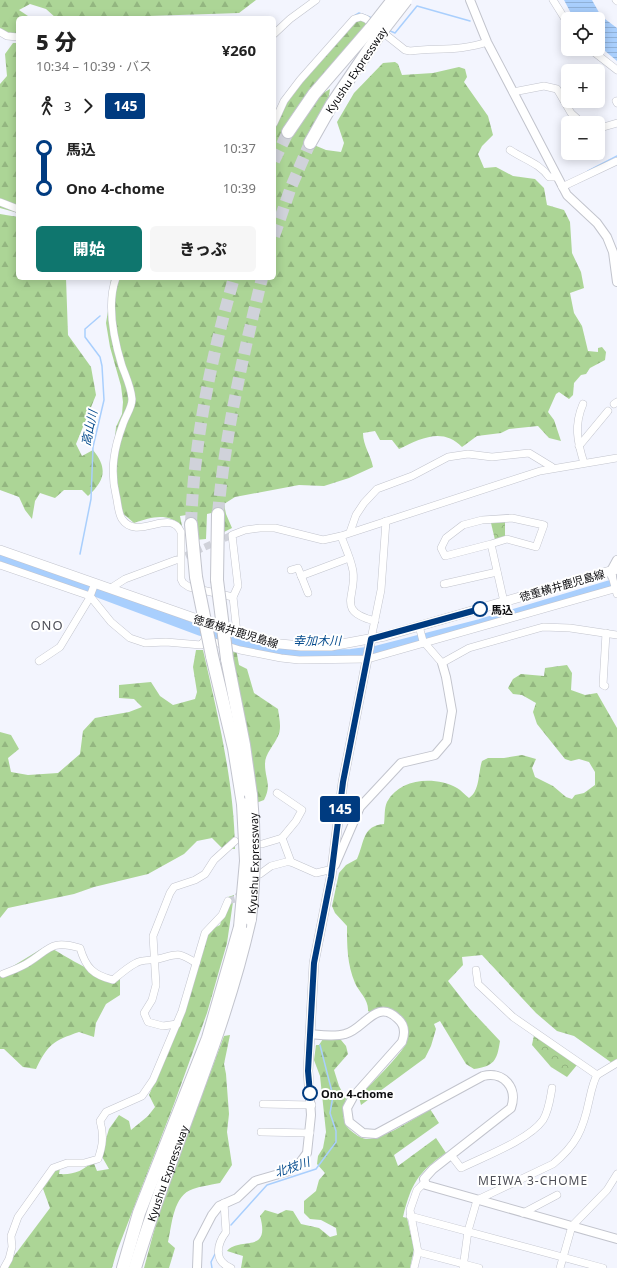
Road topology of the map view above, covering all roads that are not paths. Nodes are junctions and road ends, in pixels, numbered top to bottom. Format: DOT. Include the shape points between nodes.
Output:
graph roads {
  1 [pos="316,0"];
  2 [pos="393,0"];
  3 [pos="406,0"];
  4 [pos="470,0"];
  5 [pos="554,0"];
  6 [pos="561,12"];
  7 [pos="0,32"];
  8 [pos="276,32"];
  9 [pos="375,32"];
  10 [pos="16,37"];
  11 [pos="487,42"];
  12 [pos="599,56"];
  13 [pos="617,70"];
  14 [pos="513,92"];
  15 [pos="574,116"];
  16 [pos="276,119"];
  17 [pos="617,123"];
  18 [pos="605,127"];
  19 [pos="288,132"];
  20 [pos="310,143"];
  21 [pos="510,150"];
  22 [pos="617,161"];
  23 [pos="557,177"];
  24 [pos="562,187"];
  25 [pos="0,202"];
  26 [pos="16,208"];
  27 [pos="617,279"];
  28 [pos="116,280"];
  29 [pos="583,404"];
  30 [pos="608,410"];
  31 [pos="579,446"];
  32 [pos="617,458"];
  33 [pos="584,463"];
  34 [pos="552,467"];
  35 [pos="218,514"];
  36 [pos="386,521"];
  37 [pos="191,524"];
  38 [pos="350,532"];
  39 [pos="341,536"];
  40 [pos="491,544"];
  41 [pos="0,550"];
  42 [pos="348,558"];
  43 [pos="176,560"];
  44 [pos="617,560"];
  45 [pos="0,565"];
  46 [pos="291,570"];
  47 [pos="497,572"];
  48 [pos="613,572"];
  49 [pos="301,576"];
  50 [pos="95,583"];
  51 [pos="444,584"];
  52 [pos="111,588"];
  53 [pos="616,589"];
  54 [pos="308,593"];
  55 [pos="90,595"];
  56 [pos="233,597"];
  57 [pos="504,602"];
  58 [pos="375,621"];
  59 [pos="214,627"];
  60 [pos="420,629"];
  61 [pos="237,633"];
  62 [pos="606,633"];
  63 [pos="617,635"];
  64 [pos="206,638"];
  65 [pos="371,642"];
  66 [pos="423,642"];
  67 [pos="368,657"];
  68 [pos="38,661"];
  69 [pos="442,663"];
  70 [pos="605,686"];
  71 [pos="277,793"];
  72 [pos="247,800"];
  73 [pos="282,838"];
  74 [pos="235,841"];
  75 [pos="262,844"];
  76 [pos="291,862"];
  77 [pos="332,869"];
  78 [pos="260,874"];
  79 [pos="228,901"];
  80 [pos="156,960"];
  81 [pos="196,963"];
  82 [pos="476,970"];
  83 [pos="3,974"];
  84 [pos="177,1024"];
  85 [pos="310,1034"];
  86 [pos="617,1063"];
  87 [pos="597,1074"];
  88 [pos="552,1088"];
  89 [pos="263,1104"];
  90 [pos="312,1105"];
  91 [pos="261,1132"];
  92 [pos="310,1133"];
  93 [pos="451,1155"];
  94 [pos="617,1174"];
  95 [pos="425,1182"];
  96 [pos="557,1195"];
  97 [pos="477,1200"];
  98 [pos="224,1203"];
  99 [pos="523,1213"];
  100 [pos="410,1216"];
  101 [pos="572,1226"];
  102 [pos="468,1231"];
  103 [pos="617,1239"];
  104 [pos="418,1252"];
  105 [pos="563,1257"];
  106 [pos="464,1266"];
  107 [pos="4,1268"];
  108 [pos="123,1268"];
  109 [pos="135,1268"];
  110 [pos="197,1268"];
  111 [pos="231,1268"];
  112 [pos="414,1268"];
  113 [pos="479,1268"];
  114 [pos="560,1268"];
  115 [pos="603,1268"];
  1 -- 8 [label="street"];
  2 -- 9 [label="highway, Kyushu Expressway, bridge"];
  3 -- 9 [label="highway, Kyushu Expressway, bridge"];
  4 -- 11 [label="street"];
  5 -- 6 [label="street"];
  7 -- 10 [label="street"];
  9 -- 19 [label="highway, Kyushu Expressway" via="314,94"];
  9 -- 20 [label="highway, Kyushu Expressway"];
  11 -- 14 [label="street"];
  11 -- 16 [label="street" via="468,48 410,51 405,50 366,19 354,19 300,80 284,101"];
  12 -- 13 [label="street"];
  14 -- 15 [label="street" via="544,86 557,88"];
  14 -- 23 [label="street"];
  17 -- 18 [label="street"];
  21 -- 23 [label="street" via="525,160 538,164 549,177"];
  22 -- 24 [label="street"];
  23 -- 24 [label="street"];
  24 -- 27 [label="street" via="574,204 604,230 613,252"];
  25 -- 26 [label="street"];
  28 -- 56 [label="street" via="113,326 132,399 113,458 112,478 122,518 133,527 140,528 174,523 181,532 180,573 183,583 189,587"];
  29 -- 31 [label="street" via="578,416 579,426 576,434"];
  30 -- 31 [label="street"];
  31 -- 33 [label="street"];
  32 -- 33 [label="street"];
  33 -- 34 [label="street"];
  34 -- 36 [label="street"];
  34 -- 38 [label="street" via="529,453 492,457 468,454 448,457 412,476 377,489 356,515"];
  35 -- 72 [label="highway, Kyushu Expressway, bridge" via="217,580 227,659 244,745"];
  36 -- 38 [label="street"];
  36 -- 58 [label="street" via="381,590"];
  37 -- 72 [label="highway, Kyushu Expressway, bridge" via="196,577 212,656"];
  38 -- 39 [label="street"];
  39 -- 42 [label="street"];
  39 -- 56 [label="street" via="323,540 275,528 245,530 232,535 238,586"];
  40 -- 40 [label="street" via="446,556 441,548 446,538 463,525 482,520 512,518 544,525 536,547 507,539"];
  40 -- 47 [label="street"];
  41 -- 50 [label="main road, 徳重横井鹿児島線"];
  42 -- 49 [label="street"];
  42 -- 58 [label="street" via="354,576 351,605 360,616"];
  43 -- 52 [label="street" via="125,579"];
  44 -- 48 [label="street"];
  45 -- 55 [label="street"];
  46 -- 49 [label="street" via="298,568"];
  47 -- 51 [label="street"];
  47 -- 57 [label="street"];
  48 -- 53 [label="street"];
  48 -- 57 [label="main road, 徳重横井鹿児島線"];
  49 -- 54 [label="street"];
  50 -- 52 [label="main road, 徳重横井鹿児島線"];
  50 -- 55 [label="street"];
  52 -- 59 [label="main road, 徳重横井鹿児島線"];
  53 -- 66 [label="street"];
  55 -- 64 [label="street" via="111,622 130,638 145,643 201,645"];
  55 -- 68 [label="street" via="60,647"];
  56 -- 61 [label="street"];
  57 -- 60 [label="main road, 徳重横井鹿児島線"];
  58 -- 65 [label="street"];
  59 -- 61 [label="main road, 徳重横井鹿児島線"];
  59 -- 64 [label="street"];
  60 -- 65 [label="main road, 徳重横井鹿児島線"];
  60 -- 66 [label="street"];
  61 -- 65 [label="main road, 徳重横井鹿児島線" via="270,643 295,646"];
  62 -- 63 [label="street"];
  62 -- 69 [label="street" via="543,627 470,648"];
  62 -- 70 [label="street" via="603,685"];
  64 -- 67 [label="street" via="240,650 280,658 299,660"];
  65 -- 67 [label="street"];
  66 -- 67 [label="street"];
  66 -- 69 [label="street"];
  67 -- 77 [label="street" via="343,782"];
  69 -- 77 [label="street" via="452,710 446,741 435,755 401,763 360,807"];
  71 -- 73 [label="street" via="302,810"];
  72 -- 108 [label="highway, Kyushu Expressway, bridge" via="246,861 240,927 208,1038 140,1213"];
  72 -- 109 [label="highway, Kyushu Expressway, bridge" via="254,825 255,861 250,919 240,963 217,1040 161,1186"];
  73 -- 75 [label="street"];
  73 -- 76 [label="street"];
  74 -- 80 [label="street" via="214,860 205,874 174,886 153,936"];
  76 -- 77 [label="street" via="316,873"];
  76 -- 78 [label="street" via="278,864"];
  77 -- 85 [label="street" via="314,963"];
  79 -- 81 [label="street" via="222,915 206,933"];
  80 -- 81 [label="street" via="173,954 183,955"];
  80 -- 83 [label="street" via="136,962 113,980 96,975 83,958 80,948 63,943"];
  80 -- 84 [label="street" via="156,985 152,1000 144,1013 148,1022 164,1026"];
  81 -- 84 [label="street"];
  82 -- 87 [label="street" via="478,984 513,1017"];
  84 -- 107 [label="street" via="153,1080 142,1096 106,1112 100,1121 103,1144 98,1158 53,1168 18,1217 11,1236 9,1259"];
  85 -- 90 [label="street" via="308,1071"];
  85 -- 93 [label="street" via="345,1034 373,1014 383,1012 400,1020 404,1030 402,1042 353,1097 347,1108 349,1122 363,1133 376,1134 483,1076 495,1075 504,1079 512,1090 510,1108"];
  86 -- 87 [label="street"];
  87 -- 97 [label="street" via="584,1123 572,1147 553,1164"];
  88 -- 93 [label="street" via="549,1107 543,1120 524,1137 461,1168"];
  89 -- 90 [label="street"];
  90 -- 92 [label="street"];
  91 -- 92 [label="street"];
  92 -- 98 [label="street" via="307,1153 299,1164 289,1171 255,1181 237,1198"];
  93 -- 95 [label="street" via="426,1175"];
  94 -- 101 [label="street" via="606,1190"];
  95 -- 97 [label="street" via="429,1187"];
  95 -- 100 [label="street" via="412,1200"];
  96 -- 99 [label="street"];
  97 -- 99 [label="street"];
  97 -- 102 [label="street"];
  98 -- 110 [label="street" via="212,1215 198,1242"];
  98 -- 111 [label="street" via="226,1232 219,1241 219,1253 221,1261"];
  99 -- 101 [label="street"];
  100 -- 102 [label="street"];
  100 -- 104 [label="street"];
  101 -- 103 [label="street"];
  101 -- 105 [label="street"];
  102 -- 105 [label="street"];
  102 -- 106 [label="street"];
  104 -- 106 [label="street"];
  104 -- 112 [label="street"];
  105 -- 114 [label="street"];
  105 -- 115 [label="street"];
  106 -- 113 [label="street"];
}
